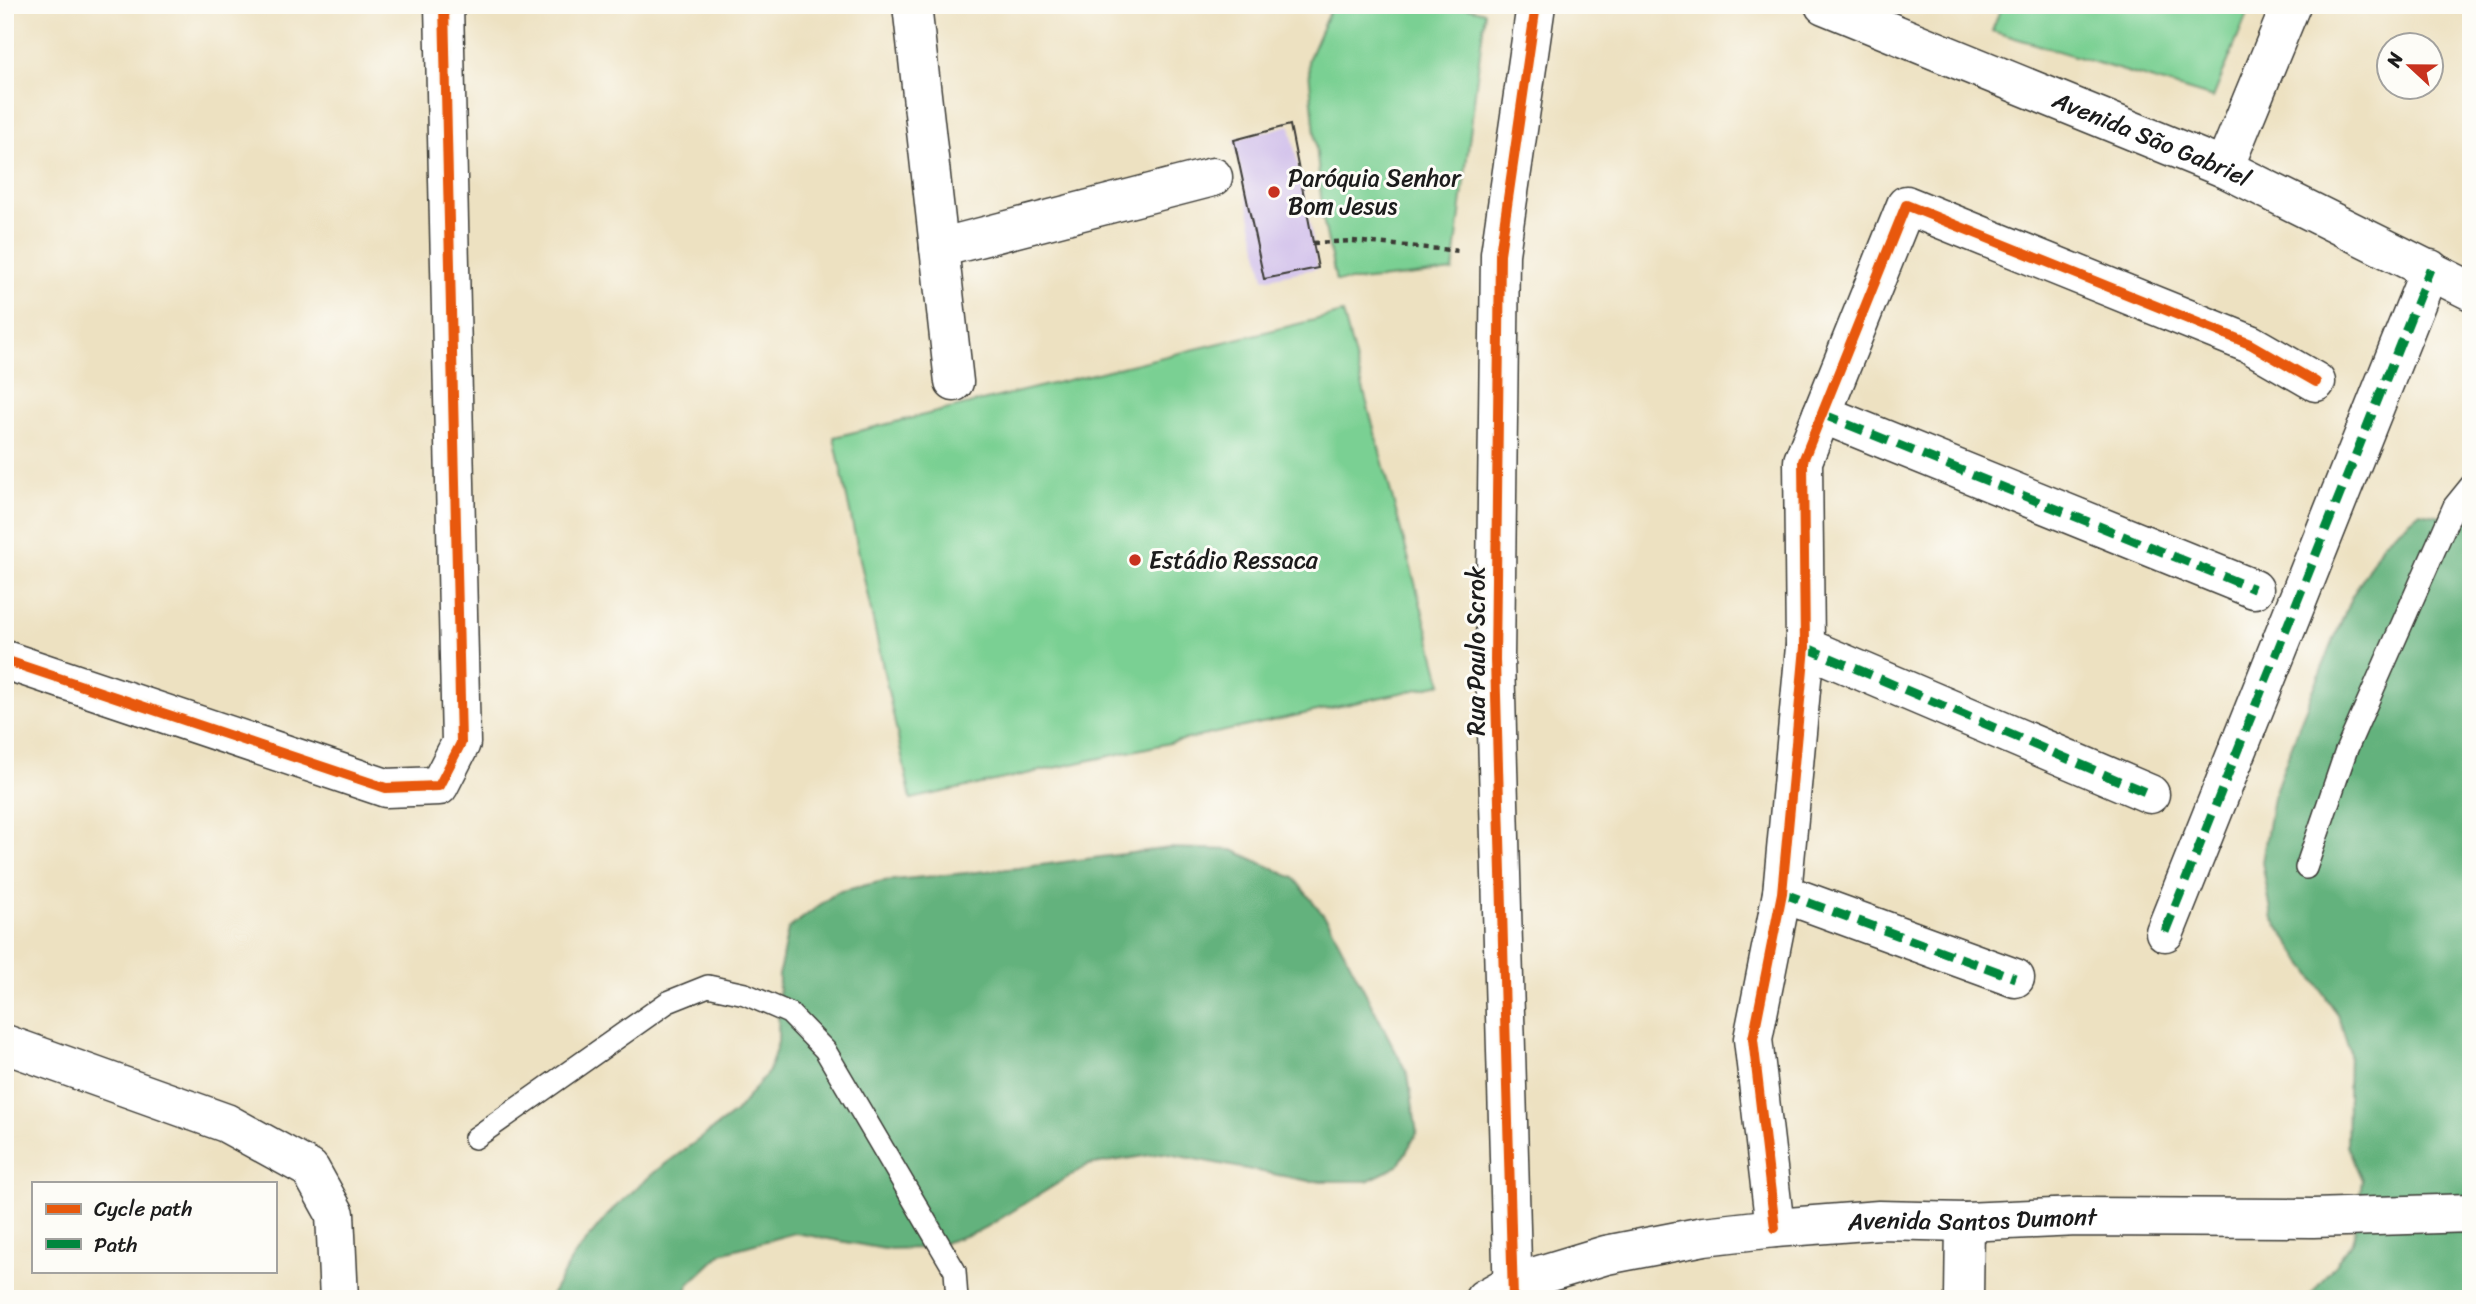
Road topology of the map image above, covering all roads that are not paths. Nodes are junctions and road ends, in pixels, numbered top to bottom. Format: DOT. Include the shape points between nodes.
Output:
graph roads {
  1 [pos="444,5"];
  2 [pos="912,5"];
  3 [pos="1536,5"];
  4 [pos="1824,5"];
  5 [pos="2291,5"];
  6 [pos="2224,168"];
  7 [pos="1213,177"];
  8 [pos="939,248"];
  9 [pos="2430,269"];
  10 [pos="2471,291"];
  11 [pos="954,382"];
  12 [pos="2316,382"];
  13 [pos="1822,414"];
  14 [pos="2471,485"];
  15 [pos="2254,589"];
  16 [pos="1805,647"];
  17 [pos="5,660"];
  18 [pos="2150,794"];
  19 [pos="2306,868"];
  20 [pos="1782,893"];
  21 [pos="2165,932"];
  22 [pos="2015,978"];
  23 [pos="5,1044"];
  24 [pos="475,1138"];
  25 [pos="2471,1213"];
  26 [pos="1965,1222"];
  27 [pos="1775,1228"];
  28 [pos="1503,1294"];
  29 [pos="339,1299"];
  30 [pos="957,1299"];
  31 [pos="1964,1299"];
  1 -- 17 [label="street" via="461,744 439,786 386,788"];
  2 -- 8 [label="street"];
  3 -- 28 [label="street, Rua Paulo Scrok" via="1500,254 1495,660"];
  4 -- 6 [label="street, Avenida São Gabriel"];
  5 -- 6 [label="street"];
  6 -- 9 [label="street, Avenida São Gabriel"];
  7 -- 8 [label="street"];
  8 -- 11 [label="street"];
  9 -- 10 [label="street, Avenida São Gabriel"];
  9 -- 21 [label="street"];
  12 -- 13 [label="street" via="2250,344 1906,205"];
  13 -- 15 [label="street"];
  13 -- 16 [label="street" via="1803,461"];
  14 -- 19 [label="lane" via="2454,506 2346,751"];
  16 -- 18 [label="street"];
  16 -- 20 [label="street"];
  20 -- 22 [label="street"];
  20 -- 27 [label="street" via="1753,1039"];
  23 -- 29 [label="street" via="226,1123 310,1169 335,1214"];
  24 -- 30 [label="lane" via="668,1002 709,986 745,994 789,1013 825,1050 955,1271"];
  25 -- 26 [label="street, Avenida Santos Dumont"];
  26 -- 27 [label="street, Avenida Santos Dumont" via="1878,1220"];
  26 -- 31 [label="street"];
  27 -- 28 [label="street, Avenida Santos Dumont" via="1606,1255"];
}
